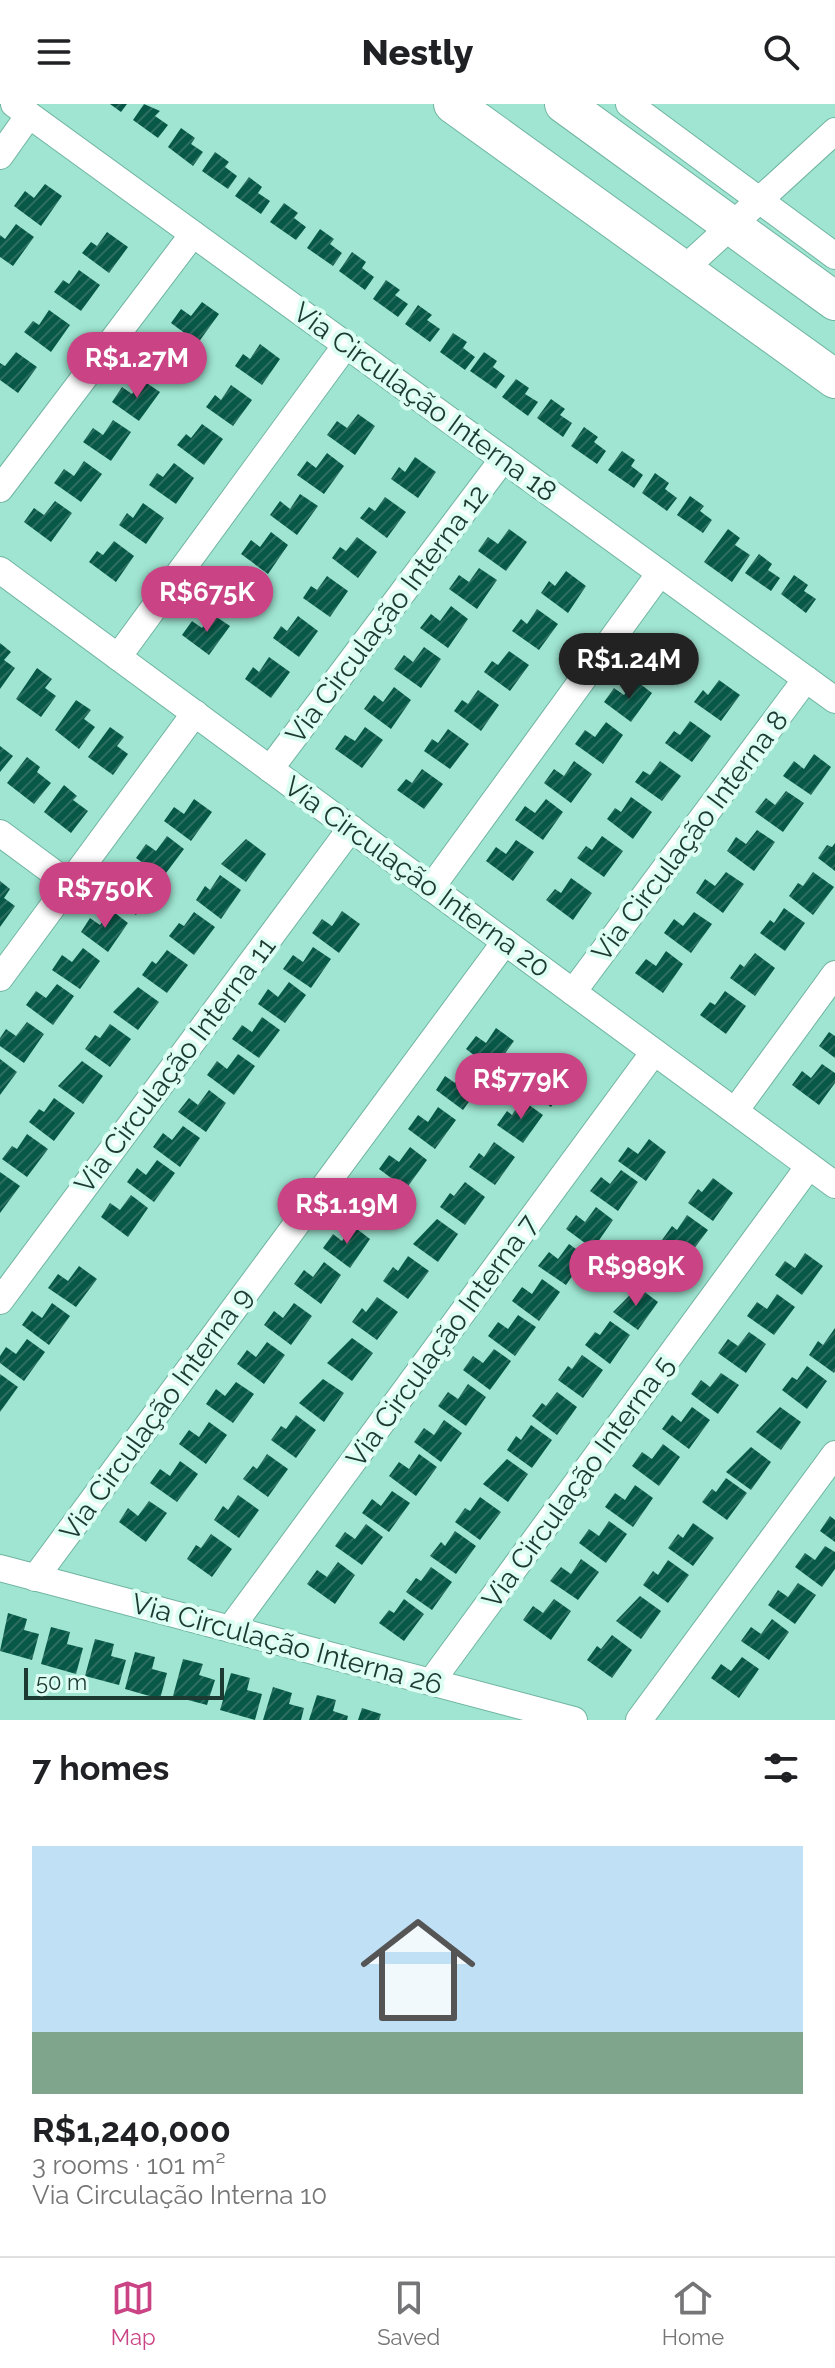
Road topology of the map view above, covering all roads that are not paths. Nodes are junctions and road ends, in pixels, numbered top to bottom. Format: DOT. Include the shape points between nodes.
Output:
graph roads {
  1 [pos="453,104"];
  2 [pos="564,104"];
  3 [pos="629,104"];
  4 [pos="22,109"];
  5 [pos="835,131"];
  6 [pos="0,156"];
  7 [pos="746,211"];
  8 [pos="193,234"];
  9 [pos="835,256"];
  10 [pos="683,270"];
  11 [pos="835,301"];
  12 [pos="346,345"];
  13 [pos="835,379"];
  14 [pos="503,459"];
  15 [pos="0,489"];
  16 [pos="0,570"];
  17 [pos="660,573"];
  18 [pos="118,657"];
  19 [pos="806,679"];
  20 [pos="835,700"];
  21 [pos="195,713"];
  22 [pos="270,769"];
  23 [pos="351,828"];
  24 [pos="0,833"];
  25 [pos="69,884"];
  26 [pos="431,888"];
  27 [pos="505,942"];
  28 [pos="835,974"];
  29 [pos="0,978"];
  30 [pos="573,992"];
  31 [pos="654,1052"];
  32 [pos="735,1111"];
  33 [pos="809,1166"];
  34 [pos="835,1185"];
  35 [pos="0,1301"];
  36 [pos="835,1454"];
  37 [pos="0,1568"];
  38 [pos="35,1578"];
  39 [pos="230,1629"];
  40 [pos="431,1682"];
  41 [pos="574,1720"];
  42 [pos="639,1720"];
  1 -- 10 [label="main road"];
  2 -- 7 [label="main road"];
  3 -- 7 [label="street"];
  4 -- 6 [label="street"];
  4 -- 8 [label="street, Via Circulação Interna 18"];
  5 -- 7 [label="street"];
  7 -- 9 [label="street"];
  7 -- 10 [label="street"];
  7 -- 11 [label="main road"];
  8 -- 12 [label="street, Via Circulação Interna 18"];
  8 -- 15 [label="street"];
  10 -- 13 [label="main road"];
  12 -- 14 [label="street, Via Circulação Interna 18"];
  12 -- 18 [label="street"];
  14 -- 17 [label="street, Via Circulação Interna 18"];
  14 -- 22 [label="street, Via Circulação Interna 12"];
  16 -- 18 [label="street, Via Circulação Interna 20"];
  17 -- 19 [label="street, Via Circulação Interna 18"];
  17 -- 26 [label="street"];
  18 -- 21 [label="street, Via Circulação Interna 20"];
  19 -- 20 [label="street, Via Circulação Interna 18"];
  19 -- 30 [label="street, Via Circulação Interna 8"];
  21 -- 22 [label="street, Via Circulação Interna 20"];
  21 -- 25 [label="street"];
  22 -- 23 [label="street, Via Circulação Interna 20"];
  23 -- 26 [label="street, Via Circulação Interna 20"];
  23 -- 35 [label="street, Via Circulação Interna 11"];
  24 -- 25 [label="street"];
  25 -- 29 [label="street"];
  26 -- 27 [label="street, Via Circulação Interna 20"];
  27 -- 30 [label="street, Via Circulação Interna 20"];
  27 -- 38 [label="street, Via Circulação Interna 9"];
  28 -- 32 [label="street"];
  30 -- 31 [label="street, Via Circulação Interna 20"];
  31 -- 32 [label="street, Via Circulação Interna 20"];
  31 -- 39 [label="street, Via Circulação Interna 7"];
  32 -- 33 [label="street, Via Circulação Interna 20"];
  33 -- 34 [label="street, Via Circulação Interna 20"];
  33 -- 40 [label="street, Via Circulação Interna 5"];
  36 -- 42 [label="street"];
  37 -- 38 [label="street, Via Circulação Interna 26"];
  38 -- 39 [label="street, Via Circulação Interna 26"];
  39 -- 40 [label="street, Via Circulação Interna 26"];
  40 -- 41 [label="street, Via Circulação Interna 26"];
}
